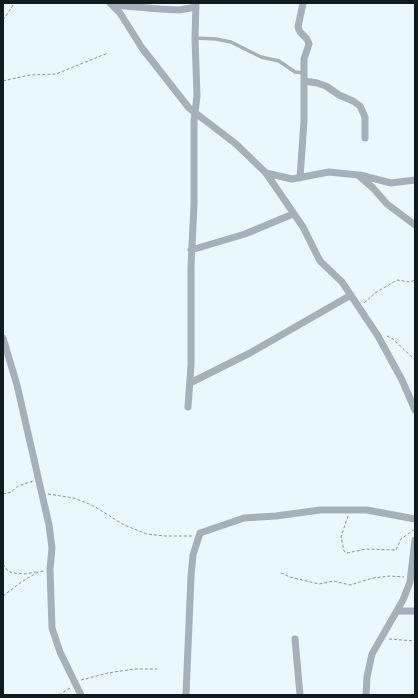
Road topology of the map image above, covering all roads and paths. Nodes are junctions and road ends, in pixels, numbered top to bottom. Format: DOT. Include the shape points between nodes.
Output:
graph roads {
  1 [pos="14,3"];
  2 [pos="303,3"];
  3 [pos="111,4"];
  4 [pos="196,5"];
  5 [pos="3,20"];
  6 [pos="195,38"];
  7 [pos="108,53"];
  8 [pos="304,73"];
  9 [pos="3,81"];
  10 [pos="304,81"];
  11 [pos="195,113"];
  12 [pos="365,138"];
  13 [pos="266,173"];
  14 [pos="358,175"];
  15 [pos="300,178"];
  16 [pos="415,180"];
  17 [pos="293,214"];
  18 [pos="415,225"];
  19 [pos="191,250"];
  20 [pos="415,280"];
  21 [pos="350,295"];
  22 [pos="359,308"];
  23 [pos="378,336"];
  24 [pos="3,338"];
  25 [pos="415,360"];
  26 [pos="190,383"];
  27 [pos="188,407"];
  28 [pos="415,410"];
  29 [pos="39,478"];
  30 [pos="43,493"];
  31 [pos="3,494"];
  32 [pos="350,510"];
  33 [pos="415,519"];
  34 [pos="415,529"];
  35 [pos="198,536"];
  36 [pos="415,540"];
  37 [pos="3,564"];
  38 [pos="50,569"];
  39 [pos="38,572"];
  40 [pos="281,573"];
  41 [pos="413,577"];
  42 [pos="3,596"];
  43 [pos="397,611"];
  44 [pos="415,611"];
  45 [pos="380,638"];
  46 [pos="295,639"];
  47 [pos="415,642"];
  48 [pos="157,669"];
  49 [pos="75,683"];
  50 [pos="59,695"];
  51 [pos="81,695"];
  52 [pos="186,695"];
  53 [pos="300,695"];
  54 [pos="366,695"];
  1 -- 5 [label="path"];
  2 -- 8 [label="street" via="298,27 309,44 304,59"];
  3 -- 4 [label="street" via="167,10"];
  3 -- 11 [label="street" via="127,23 142,48"];
  4 -- 6 [label="street"];
  6 -- 8 [label="lane" via="232,42 261,57 280,61 295,72"];
  6 -- 11 [label="street"];
  7 -- 9 [label="path" via="56,74 29,75"];
  8 -- 10 [label="street"];
  10 -- 12 [label="street" via="326,86 360,106 365,117"];
  10 -- 15 [label="street"];
  11 -- 13 [label="street" via="236,144"];
  11 -- 19 [label="street"];
  13 -- 15 [label="street" via="292,179"];
  13 -- 17 [label="street"];
  14 -- 15 [label="street" via="329,172"];
  14 -- 16 [label="street" via="391,183"];
  14 -- 18 [label="street" via="387,204"];
  17 -- 19 [label="street" via="245,234"];
  17 -- 21 [label="street" via="303,227 320,261 342,282"];
  19 -- 26 [label="street"];
  20 -- 22 [label="path" via="397,280 375,293"];
  21 -- 22 [label="street"];
  21 -- 26 [label="street" via="250,353"];
  22 -- 23 [label="street"];
  23 -- 25 [label="path" via="393,339"];
  23 -- 28 [label="street"];
  24 -- 29 [label="street"];
  26 -- 27 [label="street"];
  29 -- 30 [label="street"];
  29 -- 31 [label="path"];
  30 -- 35 [label="path" via="87,503 124,525 148,534"];
  30 -- 38 [label="street" via="51,537"];
  32 -- 33 [label="street" via="367,510"];
  32 -- 34 [label="path" via="341,537 345,552 366,549 396,550 401,539"];
  32 -- 35 [label="street" via="320,510 244,518"];
  35 -- 52 [label="street" via="191,576"];
  36 -- 41 [label="street"];
  37 -- 39 [label="path" via="12,573"];
  38 -- 39 [label="path"];
  38 -- 49 [label="street" via="52,628"];
  39 -- 42 [label="path"];
  40 -- 41 [label="path" via="319,584 334,581 350,585 373,578"];
  41 -- 43 [label="street"];
  43 -- 44 [label="street"];
  43 -- 45 [label="street"];
  45 -- 47 [label="path"];
  45 -- 54 [label="street" via="370,657"];
  46 -- 53 [label="street"];
  48 -- 49 [label="path" via="124,670"];
  49 -- 50 [label="path"];
  49 -- 51 [label="street"];
}
